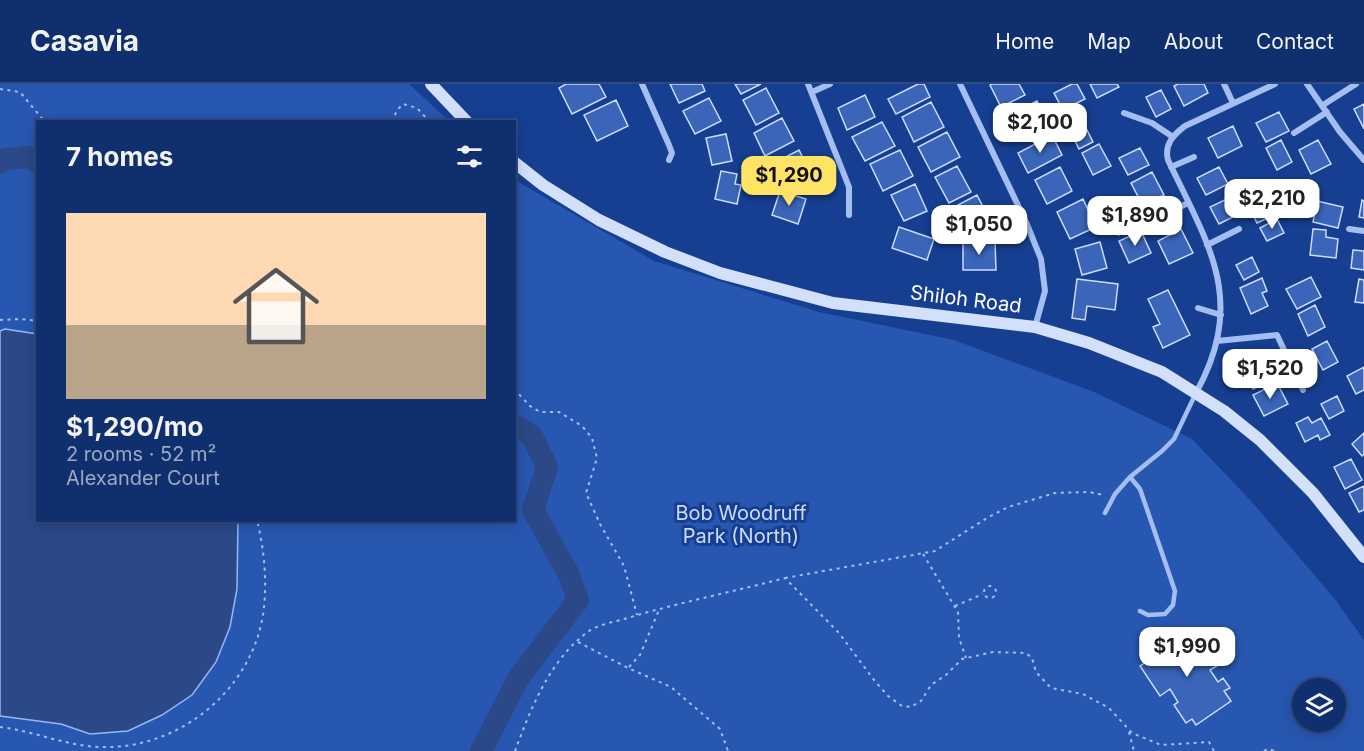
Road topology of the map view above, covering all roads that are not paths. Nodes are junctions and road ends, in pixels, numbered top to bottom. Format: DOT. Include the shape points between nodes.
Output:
graph roads {
  1 [pos="431,84"];
  2 [pos="642,84"];
  3 [pos="808,84"];
  4 [pos="830,84"];
  5 [pos="960,84"];
  6 [pos="1224,84"];
  7 [pos="1275,84"];
  8 [pos="1307,84"];
  9 [pos="1356,84"];
  10 [pos="812,92"];
  11 [pos="1233,103"];
  12 [pos="1323,105"];
  13 [pos="1124,112"];
  14 [pos="1327,112"];
  15 [pos="465,120"];
  16 [pos="1294,133"];
  17 [pos="1173,137"];
  18 [pos="1194,157"];
  19 [pos="669,160"];
  20 [pos="1364,160"];
  21 [pos="516,164"];
  22 [pos="1172,168"];
  23 [pos="1188,203"];
  24 [pos="849,215"];
  25 [pos="1149,222"];
  26 [pos="1349,229"];
  27 [pos="1239,230"];
  28 [pos="1364,231"];
  29 [pos="1207,245"];
  30 [pos="1198,309"];
  31 [pos="1221,315"];
  32 [pos="1035,327"];
  33 [pos="1217,341"];
  34 [pos="1303,390"];
  35 [pos="1196,393"];
  36 [pos="1130,477"];
  37 [pos="1105,513"];
  38 [pos="1364,557"];
  39 [pos="1140,611"];
  1 -- 15 [label="main road"];
  2 -- 19 [label="street" via="672,153"];
  3 -- 10 [label="street"];
  4 -- 10 [label="street"];
  5 -- 32 [label="street" via="1041,259 1045,291"];
  6 -- 11 [label="street"];
  7 -- 11 [label="street"];
  8 -- 12 [label="street"];
  9 -- 12 [label="street"];
  10 -- 24 [label="street" via="849,187"];
  11 -- 17 [label="street" via="1193,121"];
  12 -- 14 [label="street"];
  13 -- 17 [label="street"];
  14 -- 16 [label="street"];
  14 -- 20 [label="street"];
  17 -- 22 [label="street" via="1166,154"];
  18 -- 22 [label="street"];
  21 -- 32 [label="main road, Shiloh Road" via="599,220 720,273 833,303"];
  22 -- 23 [label="street"];
  23 -- 25 [label="street"];
  23 -- 29 [label="street"];
  26 -- 28 [label="street"];
  27 -- 29 [label="street"];
  29 -- 31 [label="street" via="1220,282"];
  30 -- 31 [label="street"];
  31 -- 33 [label="street"];
  32 -- 35 [label="main road, Shiloh Road" via="1124,356 1162,372"];
  33 -- 34 [label="street" via="1277,335"];
  33 -- 35 [label="street"];
  35 -- 36 [label="lane" via="1174,438"];
  35 -- 38 [label="main road, Shiloh Road" via="1260,440 1313,493"];
  36 -- 37 [label="lane"];
  36 -- 39 [label="lane" via="1140,489 1175,591 1173,605 1165,614 1148,615"];
}
